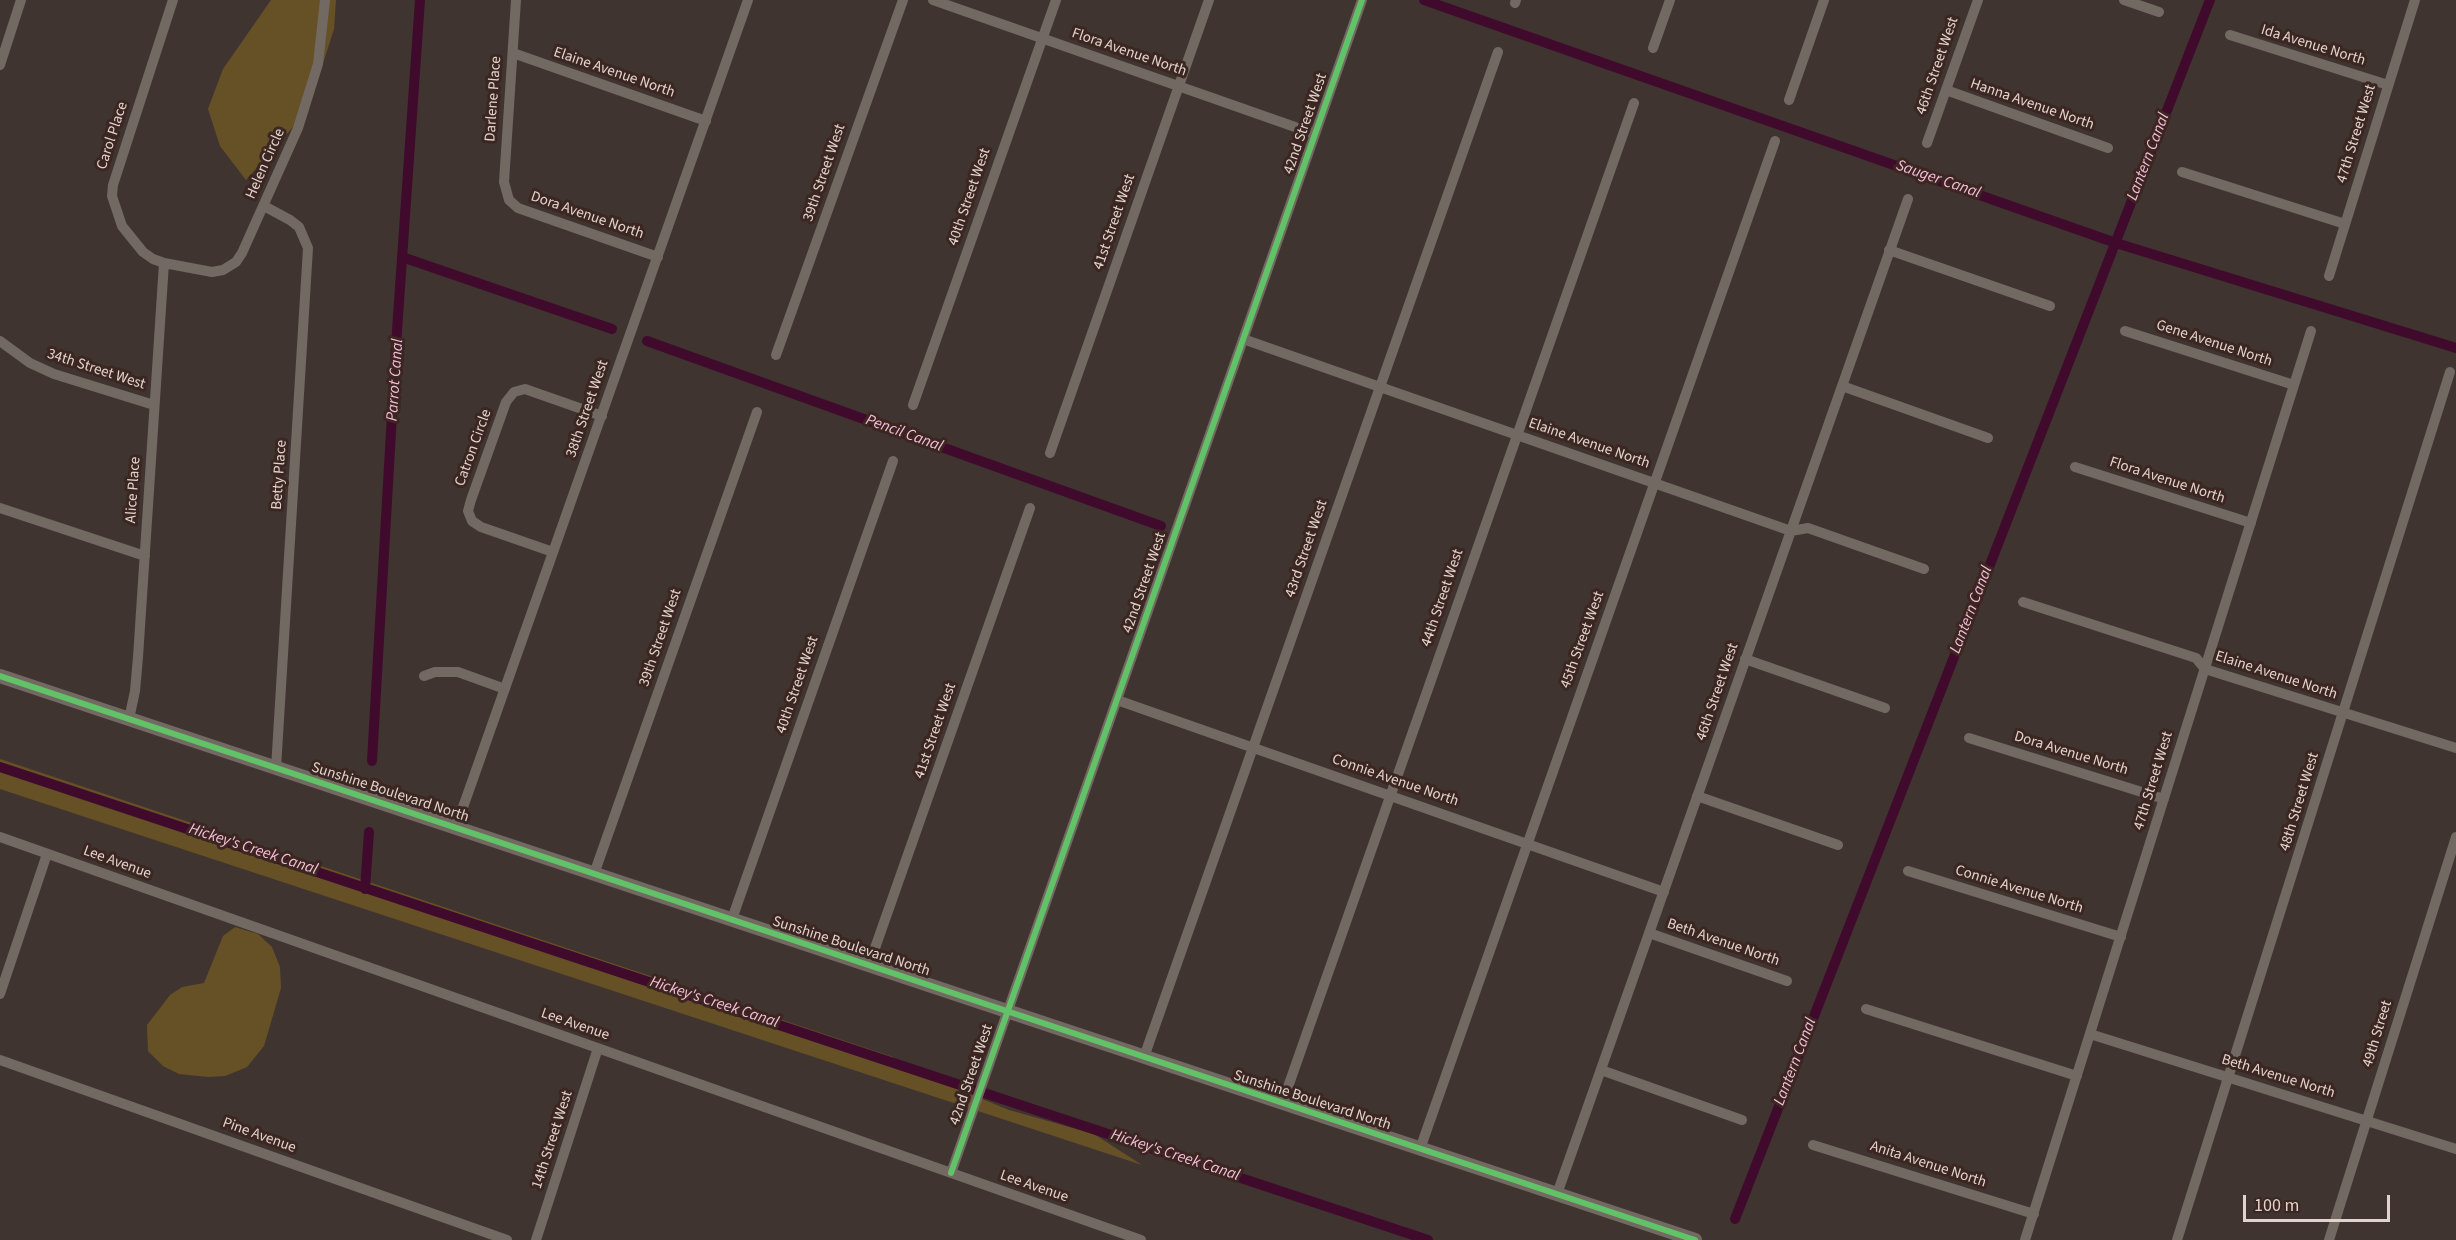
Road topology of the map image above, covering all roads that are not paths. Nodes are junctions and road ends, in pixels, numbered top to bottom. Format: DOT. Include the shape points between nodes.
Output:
graph roads {
  1 [pos="21,0"];
  2 [pos="174,0"];
  3 [pos="325,0"];
  4 [pos="516,0"];
  5 [pos="748,0"];
  6 [pos="903,0"];
  7 [pos="933,0"];
  8 [pos="1056,0"];
  9 [pos="1209,0"];
  10 [pos="1362,0"];
  11 [pos="1670,0"];
  12 [pos="1824,0"];
  13 [pos="1978,0"];
  14 [pos="2124,0"];
  15 [pos="2415,0"];
  16 [pos="2159,12"];
  17 [pos="2230,35"];
  18 [pos="1042,38"];
  19 [pos="1653,48"];
  20 [pos="1498,52"];
  21 [pos="513,53"];
  22 [pos="0,65"];
  23 [pos="2388,85"];
  24 [pos="1179,87"];
  25 [pos="1946,90"];
  26 [pos="1789,100"];
  27 [pos="1634,103"];
  28 [pos="706,121"];
  29 [pos="1315,134"];
  30 [pos="1774,141"];
  31 [pos="1928,143"];
  32 [pos="2108,148"];
  33 [pos="2182,172"];
  34 [pos="1908,199"];
  35 [pos="509,200"];
  36 [pos="264,206"];
  37 [pos="2345,224"];
  38 [pos="1890,250"];
  39 [pos="658,257"];
  40 [pos="164,263"];
  41 [pos="2329,276"];
  42 [pos="2050,306"];
  43 [pos="2125,331"];
  44 [pos="2311,331"];
  45 [pos="1243,339"];
  46 [pos="0,341"];
  47 [pos="776,355"];
  48 [pos="2450,372"];
  49 [pos="2294,385"];
  50 [pos="1380,386"];
  51 [pos="1842,386"];
  52 [pos="154,405"];
  53 [pos="913,405"];
  54 [pos="757,412"];
  55 [pos="602,416"];
  56 [pos="1517,434"];
  57 [pos="1988,438"];
  58 [pos="1050,453"];
  59 [pos="893,461"];
  60 [pos="2075,467"];
  61 [pos="1655,483"];
  62 [pos="0,508"];
  63 [pos="1030,508"];
  64 [pos="2251,523"];
  65 [pos="1791,531"];
  66 [pos="553,552"];
  67 [pos="145,556"];
  68 [pos="1924,569"];
  69 [pos="2023,602"];
  70 [pos="1745,659"];
  71 [pos="2205,669"];
  72 [pos="0,676"];
  73 [pos="424,676"];
  74 [pos="505,689"];
  75 [pos="1117,700"];
  76 [pos="1885,708"];
  77 [pos="2343,713"];
  78 [pos="129,719"];
  79 [pos="1969,738"];
  80 [pos="1253,747"];
  81 [pos="2456,748"];
  82 [pos="276,768"];
  83 [pos="1390,795"];
  84 [pos="1697,796"];
  85 [pos="2164,799"];
  86 [pos="456,827"];
  87 [pos="0,837"];
  88 [pos="2456,837"];
  89 [pos="1527,843"];
  90 [pos="1838,845"];
  91 [pos="47,854"];
  92 [pos="1908,871"];
  93 [pos="594,874"];
  94 [pos="1664,892"];
  95 [pos="732,919"];
  96 [pos="1649,933"];
  97 [pos="2121,937"];
  98 [pos="869,965"];
  99 [pos="1787,981"];
  100 [pos="0,994"];
  101 [pos="1866,1009"];
  102 [pos="1006,1011"];
  103 [pos="2090,1034"];
  104 [pos="598,1048"];
  105 [pos="1144,1057"];
  106 [pos="0,1060"];
  107 [pos="1601,1070"];
  108 [pos="2077,1076"];
  109 [pos="2228,1077"];
  110 [pos="1282,1104"];
  111 [pos="1742,1120"];
  112 [pos="2367,1121"];
  113 [pos="1813,1145"];
  114 [pos="1420,1149"];
  115 [pos="2456,1149"];
  116 [pos="951,1173"];
  117 [pos="1557,1194"];
  118 [pos="2034,1214"];
  119 [pos="507,1240"];
  120 [pos="536,1240"];
  121 [pos="1141,1240"];
  122 [pos="1695,1240"];
  123 [pos="2025,1240"];
  124 [pos="2177,1240"];
  125 [pos="2329,1240"];
  1 -- 22 [label="street"];
  2 -- 40 [label="street, Carol Place" via="112,196 117,217 128,235 143,252"];
  3 -- 36 [label="street, Helen Circle" via="310,96"];
  4 -- 21 [label="street, Darlene Place"];
  5 -- 28 [label="street, 38th Street West"];
  6 -- 47 [label="street, 39th Street West"];
  7 -- 18 [label="street, Flora Avenue North"];
  8 -- 18 [label="street, 40th Street West"];
  9 -- 24 [label="street, 41st Street West"];
  10 -- 29 [label="street, 42nd Street West"];
  11 -- 19 [label="street"];
  12 -- 26 [label="street"];
  13 -- 25 [label="street, 46th Street West"];
  14 -- 16 [label="street"];
  15 -- 23 [label="street, 47th Street West"];
  17 -- 23 [label="street, Ida Avenue North"];
  18 -- 24 [label="street, Flora Avenue North"];
  18 -- 53 [label="street, 40th Street West"];
  20 -- 50 [label="street, 43rd Street West"];
  21 -- 28 [label="street, Elaine Avenue North"];
  21 -- 35 [label="street, Darlene Place" via="504,182"];
  23 -- 37 [label="street, 47th Street West"];
  24 -- 29 [label="street, Flora Avenue North"];
  24 -- 58 [label="street, 41st Street West"];
  25 -- 31 [label="street, 46th Street West"];
  25 -- 32 [label="street, Hanna Avenue North"];
  27 -- 56 [label="street, 44th Street West"];
  28 -- 39 [label="street, 38th Street West"];
  29 -- 45 [label="street, 42nd Street West"];
  30 -- 61 [label="street, 45th Street West"];
  33 -- 37 [label="street"];
  34 -- 38 [label="street, 46th Street West"];
  35 -- 39 [label="street, Dora Avenue North" via="518,208"];
  36 -- 40 [label="street, Helen Circle" via="242,253 223,270 212,272"];
  36 -- 82 [label="street, Betty Place" via="299,227 308,248"];
  37 -- 41 [label="street, 47th Street West"];
  38 -- 42 [label="street"];
  38 -- 51 [label="street, 46th Street West"];
  39 -- 55 [label="street, 38th Street West"];
  40 -- 52 [label="street, Alice Place"];
  43 -- 49 [label="street, Gene Avenue North"];
  44 -- 49 [label="street, 47th Street West"];
  45 -- 50 [label="street, Elaine Avenue North"];
  45 -- 75 [label="street, 42nd Street West"];
  46 -- 52 [label="street, 34th Street West" via="30,363 54,374"];
  48 -- 77 [label="street, 48th Street West"];
  49 -- 64 [label="street, 47th Street West"];
  50 -- 56 [label="street, Elaine Avenue North"];
  50 -- 80 [label="street, 43rd Street West"];
  51 -- 57 [label="street"];
  51 -- 65 [label="street, 46th Street West"];
  52 -- 67 [label="street, Alice Place"];
  54 -- 93 [label="street, 39th Street West"];
  55 -- 66 [label="street, 38th Street West"];
  55 -- 66 [label="street, Catron Circle" via="525,389 513,392 506,402 468,510 472,520 482,526"];
  56 -- 61 [label="street, Elaine Avenue North"];
  56 -- 83 [label="street, 44th Street West"];
  59 -- 95 [label="street, 40th Street West"];
  60 -- 64 [label="street, Flora Avenue North"];
  61 -- 65 [label="street, Elaine Avenue North"];
  61 -- 89 [label="street, 45th Street West"];
  62 -- 67 [label="street"];
  63 -- 98 [label="street, 41st Street West"];
  64 -- 71 [label="street, 47th Street West"];
  65 -- 68 [label="street, Elaine Avenue North" via="1808,528"];
  65 -- 70 [label="street, 46th Street West"];
  66 -- 74 [label="street, 38th Street West"];
  67 -- 78 [label="street, Alice Place" via="136,680"];
  69 -- 71 [label="street, Elaine Avenue North" via="2196,658"];
  70 -- 76 [label="street"];
  70 -- 84 [label="street, 46th Street West"];
  71 -- 77 [label="street, Elaine Avenue North"];
  71 -- 85 [label="street, 47th Street West"];
  72 -- 78 [label="street, Sunshine Boulevard North"];
  73 -- 74 [label="street" via="447,670"];
  74 -- 86 [label="street, 38th Street West"];
  75 -- 80 [label="street, Connie Avenue North"];
  75 -- 102 [label="street, 42nd Street West"];
  77 -- 81 [label="street, Elaine Avenue North"];
  77 -- 109 [label="street, 48th Street West"];
  78 -- 82 [label="street, Sunshine Boulevard North"];
  79 -- 85 [label="street, Dora Avenue North"];
  80 -- 83 [label="street, Connie Avenue North"];
  80 -- 105 [label="street, 43rd Street West"];
  82 -- 86 [label="street, Sunshine Boulevard North"];
  83 -- 89 [label="street, Connie Avenue North"];
  83 -- 110 [label="street, 44th Street West"];
  84 -- 90 [label="street"];
  84 -- 94 [label="street, 46th Street West"];
  85 -- 97 [label="street, 47th Street West"];
  86 -- 93 [label="street, Sunshine Boulevard North"];
  87 -- 91 [label="street, Lee Avenue"];
  88 -- 112 [label="street, 49th Street"];
  89 -- 94 [label="street, Connie Avenue North"];
  89 -- 114 [label="street, 45th Street West"];
  91 -- 100 [label="street"];
  91 -- 104 [label="street, Lee Avenue"];
  92 -- 97 [label="street, Connie Avenue North"];
  93 -- 95 [label="street, Sunshine Boulevard North"];
  94 -- 96 [label="street, 46th Street West"];
  95 -- 98 [label="street, Sunshine Boulevard North"];
  96 -- 99 [label="street, Beth Avenue North"];
  96 -- 107 [label="street, 46th Street West"];
  97 -- 103 [label="street, 47th Street West"];
  98 -- 102 [label="street, Sunshine Boulevard North"];
  101 -- 108 [label="street"];
  102 -- 105 [label="street, Sunshine Boulevard North"];
  102 -- 116 [label="street, 42nd Street West"];
  103 -- 108 [label="street, 47th Street West"];
  103 -- 109 [label="street, Beth Avenue North"];
  104 -- 116 [label="street, Lee Avenue"];
  104 -- 120 [label="street, 14th Street West"];
  105 -- 110 [label="street, Sunshine Boulevard North"];
  106 -- 119 [label="street, Pine Avenue"];
  107 -- 111 [label="street"];
  107 -- 117 [label="street, 46th Street West"];
  108 -- 118 [label="street, 47th Street West"];
  109 -- 112 [label="street, Beth Avenue North"];
  109 -- 124 [label="street, 48th Street West"];
  110 -- 114 [label="street, Sunshine Boulevard North"];
  112 -- 115 [label="street, Beth Avenue North"];
  112 -- 125 [label="street, 49th Street"];
  113 -- 118 [label="street, Anita Avenue North"];
  114 -- 117 [label="street, Sunshine Boulevard North"];
  116 -- 121 [label="street, Lee Avenue"];
  117 -- 122 [label="street, Sunshine Boulevard North"];
  118 -- 123 [label="street, 47th Street West"];
}
